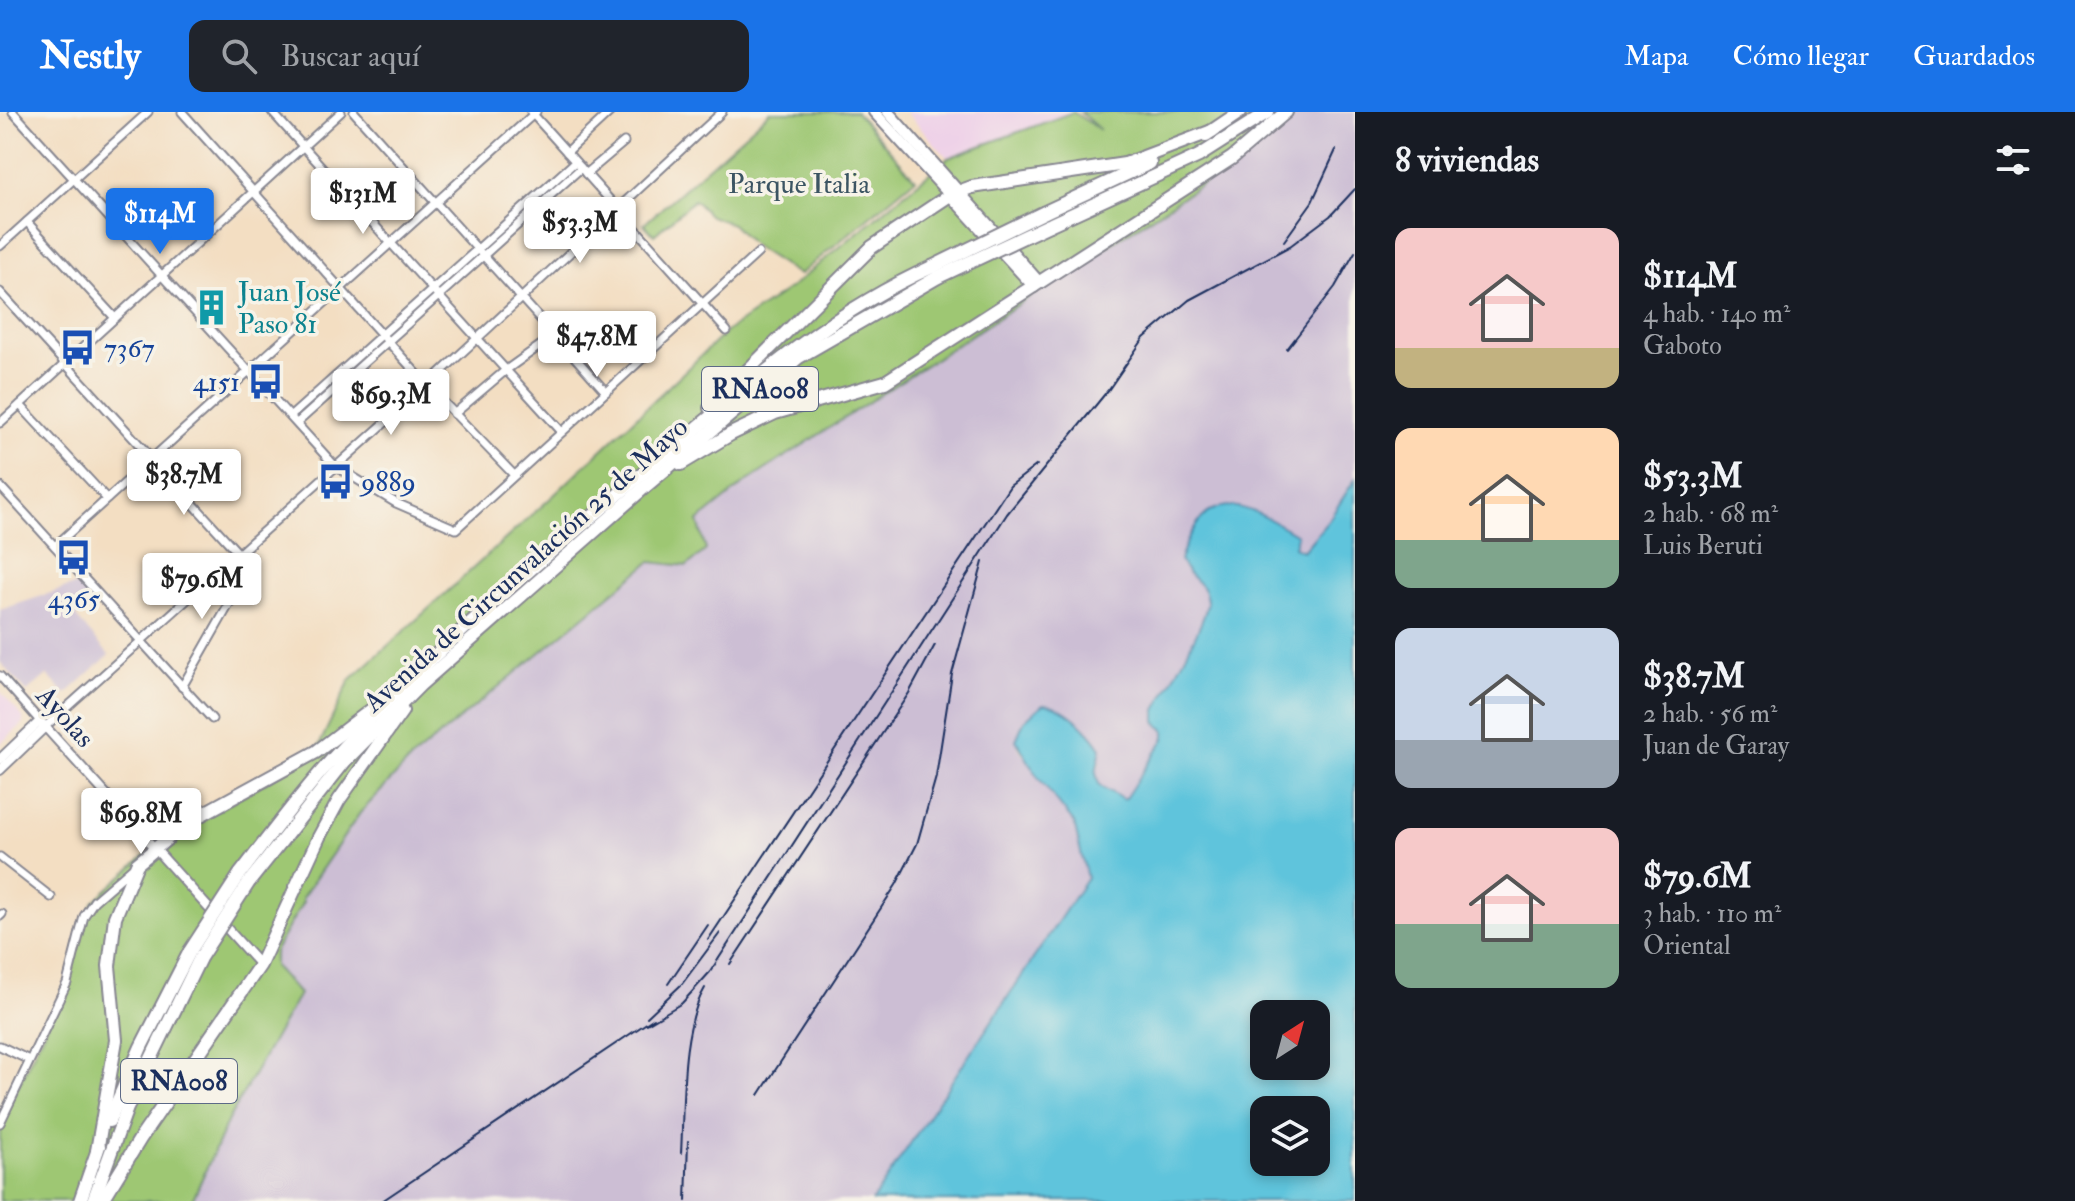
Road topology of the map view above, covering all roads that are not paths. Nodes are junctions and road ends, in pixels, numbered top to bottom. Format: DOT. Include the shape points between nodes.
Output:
graph roads {
  1 [pos="13,112"];
  2 [pos="148,112"];
  3 [pos="182,112"];
  4 [pos="272,112"];
  5 [pos="341,112"];
  6 [pos="354,112"];
  7 [pos="610,112"];
  8 [pos="706,112"];
  9 [pos="722,112"];
  10 [pos="874,112"];
  11 [pos="888,112"];
  12 [pos="1240,112"];
  13 [pos="1268,112"];
  14 [pos="1286,112"];
  15 [pos="534,113"];
  16 [pos="713,120"];
  17 [pos="1212,131"];
  18 [pos="624,142"];
  19 [pos="303,146"];
  20 [pos="567,152"];
  21 [pos="581,168"];
  22 [pos="74,179"];
  23 [pos="254,192"];
  24 [pos="954,194"];
  25 [pos="436,203"];
  26 [pos="618,209"];
  27 [pos="1047,219"];
  28 [pos="27,222"];
  29 [pos="391,243"];
  30 [pos="0,246"];
  31 [pos="480,253"];
  32 [pos="758,253"];
  33 [pos="162,275"];
  34 [pos="1037,285"];
  35 [pos="341,288"];
  36 [pos="0,292"];
  37 [pos="436,293"];
  38 [pos="521,298"];
  39 [pos="881,299"];
  40 [pos="702,304"];
  41 [pos="115,318"];
  42 [pos="727,331"];
  43 [pos="555,335"];
  44 [pos="385,338"];
  45 [pos="477,338"];
  46 [pos="65,364"];
  47 [pos="249,370"];
  48 [pos="506,370"];
  49 [pos="427,385"];
  50 [pos="606,392"];
  51 [pos="20,405"];
  52 [pos="454,414"];
  53 [pos="294,420"];
  54 [pos="0,423"];
  55 [pos="562,432"];
  56 [pos="151,458"];
  57 [pos="655,463"];
  58 [pos="335,466"];
  59 [pos="514,475"];
  60 [pos="0,486"];
  61 [pos="646,486"];
  62 [pos="107,499"];
  63 [pos="55,546"];
  64 [pos="239,554"];
  65 [pos="141,641"];
  66 [pos="0,676"];
  67 [pos="415,682"];
  68 [pos="182,687"];
  69 [pos="212,719"];
  70 [pos="43,724"];
  71 [pos="0,759"];
  72 [pos="0,770"];
  73 [pos="155,847"];
  74 [pos="0,857"];
  75 [pos="137,864"];
  76 [pos="51,897"];
  77 [pos="195,954"];
  78 [pos="260,965"];
  79 [pos="0,1046"];
  80 [pos="29,1060"];
  81 [pos="0,1123"];
  82 [pos="97,1151"];
  83 [pos="80,1201"];
  84 [pos="93,1201"];
  85 [pos="102,1201"];
  1 -- 22 [label="street"];
  2 -- 22 [label="street"];
  3 -- 23 [label="street"];
  4 -- 19 [label="street"];
  5 -- 19 [label="street"];
  6 -- 25 [label="street"];
  7 -- 20 [label="street"];
  8 -- 16 [label="street"];
  9 -- 16 [label="street"];
  10 -- 24 [label="main road"];
  11 -- 24 [label="main road"];
  12 -- 17 [label="highway, Avenida de Circunvalación 25 de Mayo / RNA008"];
  13 -- 27 [label="highway, Avenida de Circunvalación 25 de Mayo / RNA008" via="1199,156"];
  14 -- 34 [label="highway" via="1232,158"];
  15 -- 20 [label="street"];
  15 -- 25 [label="street"];
  16 -- 26 [label="street"];
  17 -- 24 [label="highway, RNA008" via="1125,164"];
  17 -- 27 [label="highway, Avenida de Circunvalación 25 de Mayo / RNA008"];
  18 -- 21 [label="street"];
  19 -- 23 [label="street"];
  19 -- 29 [label="street"];
  20 -- 21 [label="street"];
  21 -- 26 [label="street"];
  21 -- 31 [label="street"];
  22 -- 28 [label="street"];
  22 -- 33 [label="street"];
  23 -- 33 [label="street"];
  23 -- 35 [label="street"];
  24 -- 34 [label="main road"];
  24 -- 57 [label="highway" via="872,247"];
  25 -- 29 [label="street"];
  25 -- 31 [label="street"];
  26 -- 38 [label="street"];
  26 -- 40 [label="street"];
  27 -- 39 [label="highway, Avenida de Circunvalación 25 de Mayo / RNA008, bridge"];
  28 -- 30 [label="street"];
  28 -- 41 [label="street"];
  29 -- 35 [label="street"];
  29 -- 37 [label="street"];
  31 -- 37 [label="street"];
  31 -- 38 [label="street"];
  32 -- 40 [label="street"];
  33 -- 41 [label="street"];
  33 -- 47 [label="street"];
  34 -- 61 [label="highway, RNA008" via="885,382 775,413"];
  35 -- 44 [label="street"];
  35 -- 47 [label="street"];
  36 -- 46 [label="street"];
  37 -- 44 [label="street"];
  37 -- 45 [label="street"];
  38 -- 43 [label="street"];
  38 -- 45 [label="street"];
  39 -- 57 [label="highway, Avenida de Circunvalación 25 de Mayo / RNA008" via="839,315 786,352"];
  39 -- 61 [label="highway, Avenida de Circunvalación 25 de Mayo / RNA008" via="799,357"];
  40 -- 42 [label="street"];
  40 -- 50 [label="street"];
  41 -- 46 [label="street"];
  43 -- 48 [label="street"];
  43 -- 50 [label="street"];
  44 -- 49 [label="street"];
  44 -- 53 [label="street"];
  45 -- 48 [label="street"];
  45 -- 49 [label="street"];
  46 -- 51 [label="street"];
  46 -- 56 [label="street"];
  47 -- 53 [label="street"];
  47 -- 56 [label="street"];
  48 -- 52 [label="street"];
  48 -- 55 [label="street"];
  49 -- 52 [label="street"];
  49 -- 58 [label="street"];
  50 -- 55 [label="street"];
  51 -- 54 [label="street"];
  51 -- 62 [label="street"];
  52 -- 59 [label="street"];
  53 -- 58 [label="street"];
  55 -- 59 [label="street"];
  56 -- 62 [label="street"];
  56 -- 64 [label="street"];
  57 -- 67 [label="highway, Avenida de Circunvalación 25 de Mayo / RNA008"];
  58 -- 59 [label="street" via="396,503 456,529"];
  58 -- 64 [label="street"];
  60 -- 63 [label="street"];
  61 -- 67 [label="highway, Avenida de Circunvalación 25 de Mayo / RNA008"];
  62 -- 63 [label="street"];
  63 -- 65 [label="street"];
  64 -- 65 [label="street"];
  64 -- 68 [label="street" via="248,571"];
  65 -- 68 [label="street"];
  65 -- 70 [label="street"];
  66 -- 70 [label="street, Ayolas"];
  67 -- 73 [label="highway, RNA008" via="316,752 186,823"];
  67 -- 77 [label="highway, Avenida de Circunvalación 25 de Mayo / RNA008, bridge" via="245,878"];
  67 -- 78 [label="highway" via="339,800"];
  68 -- 69 [label="street"];
  70 -- 71 [label="street"];
  70 -- 72 [label="street"];
  70 -- 73 [label="street, Ayolas"];
  73 -- 75 [label="highway"];
  73 -- 78 [label="street, Ayolas"];
  74 -- 76 [label="street"];
  75 -- 80 [label="street" via="84,916 67,983"];
  75 -- 82 [label="highway" via="115,917 109,966 116,1040"];
  77 -- 82 [label="highway, Avenida de Circunvalación 25 de Mayo / RNA008" via="141,1047"];
  77 -- 84 [label="highway, Avenida de Circunvalación 25 de Mayo / RNA008" via="127,1108"];
  78 -- 85 [label="highway, RNA008"];
  79 -- 80 [label="street"];
  80 -- 81 [label="street"];
  82 -- 83 [label="highway, Avenida de Circunvalación 25 de Mayo / RNA008"];
}
